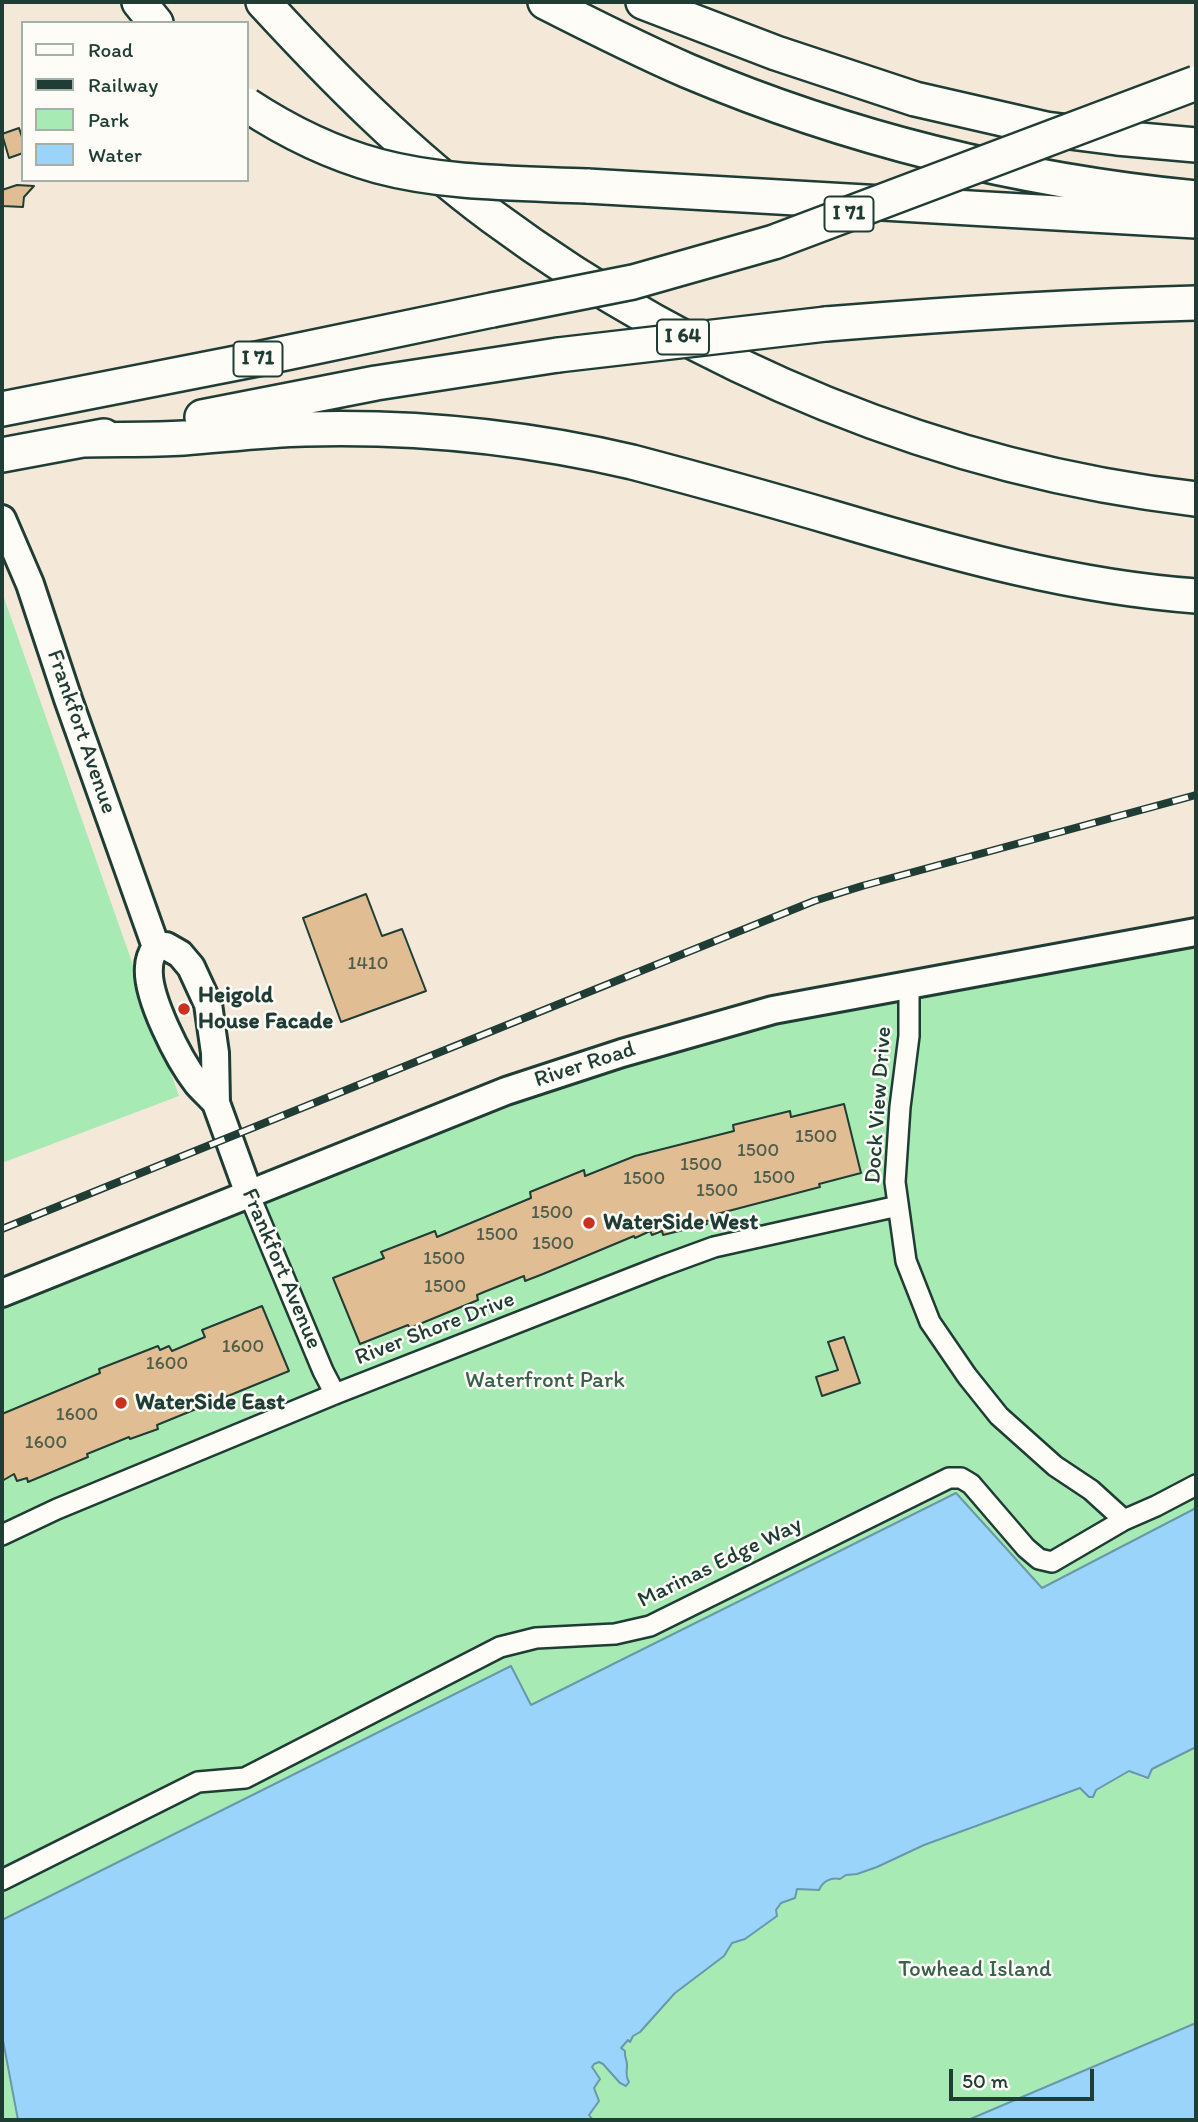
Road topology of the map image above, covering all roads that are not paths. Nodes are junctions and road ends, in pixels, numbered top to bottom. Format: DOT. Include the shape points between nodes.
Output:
graph roads {
  1 [pos="139,2"];
  2 [pos="263,2"];
  3 [pos="545,2"];
  4 [pos="657,4"];
  5 [pos="154,21"];
  6 [pos="1196,83"];
  7 [pos="248,106"];
  8 [pos="1196,145"];
  9 [pos="1196,198"];
  10 [pos="1196,220"];
  11 [pos="1196,303"];
  12 [pos="13,407"];
  13 [pos="83,440"];
  14 [pos="2,456"];
  15 [pos="1196,499"];
  16 [pos="2,519"];
  17 [pos="1196,596"];
  18 [pos="1196,932"];
  19 [pos="156,947"];
  20 [pos="909,985"];
  21 [pos="216,1103"];
  22 [pos="249,1194"];
  23 [pos="898,1206"];
  24 [pos="2,1293"];
  25 [pos="335,1394"];
  26 [pos="1196,1485"];
  27 [pos="1124,1520"];
  28 [pos="2,1535"];
  29 [pos="2,1881"];
  1 -- 5 [label="highway"];
  2 -- 15 [label="highway, I 64" via="360,103 491,216 629,307 702,347 832,406 964,452 1100,484"];
  3 -- 9 [label="highway" via="689,71 834,124 1004,168"];
  4 -- 8 [label="highway" via="776,53 915,99 1046,129"];
  6 -- 12 [label="highway, I 71, bridge" via="774,242 633,282"];
  7 -- 10 [label="highway, bridge" via="317,144 380,166 452,178"];
  11 -- 13 [label="highway, I 71, bridge" via="955,313 558,355 376,383"];
  13 -- 14 [label="highway, I 71"];
  13 -- 17 [label="highway" via="350,428 529,442 632,462 1021,570"];
  16 -- 19 [label="street, Frankfort Avenue" via="30,584"];
  18 -- 20 [label="street, River Road"];
  19 -- 21 [label="street, Frankfort Avenue" via="148,968 157,1006 184,1063"];
  19 -- 21 [label="street, Frankfort Avenue" via="166,946 180,954 208,1004"];
  20 -- 22 [label="street, River Road" via="772,1010 622,1053 506,1091"];
  20 -- 23 [label="street, Dock View Drive" via="909,1036 895,1182"];
  21 -- 22 [label="street, Frankfort Avenue"];
  22 -- 24 [label="street, River Road"];
  22 -- 25 [label="street, Frankfort Avenue"];
  23 -- 25 [label="street, River Shore Drive" via="714,1247"];
  23 -- 27 [label="street, Dock View Drive" via="906,1261 930,1322 967,1376 999,1416"];
  25 -- 28 [label="street, River Shore Drive"];
  26 -- 27 [label="street, Marinas Edge Way"];
  27 -- 29 [label="street, Marinas Edge Way" via="1052,1562 1039,1559 971,1484 950,1478 650,1626 615,1634 536,1638 500,1647 245,1778 198,1782"];
}
